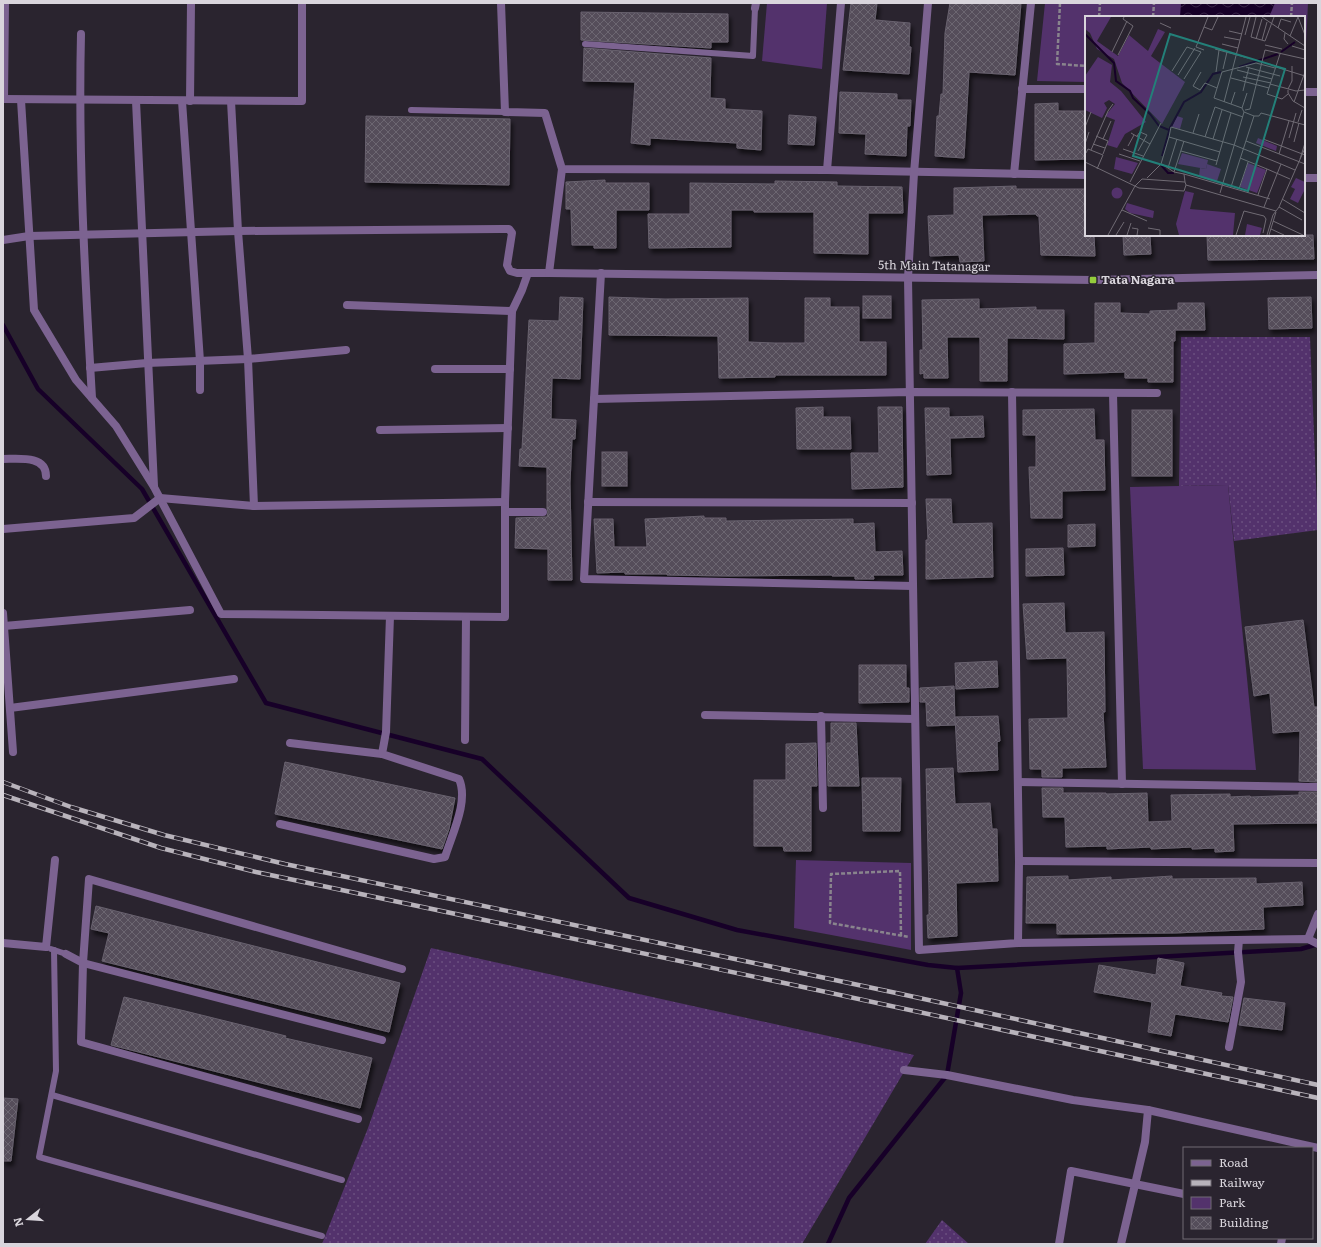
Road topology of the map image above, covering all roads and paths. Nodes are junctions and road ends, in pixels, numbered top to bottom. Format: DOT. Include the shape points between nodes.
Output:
graph roads {
  1 [pos="5,3"];
  2 [pos="191,3"];
  3 [pos="302,3"];
  4 [pos="501,3"];
  5 [pos="841,3"];
  6 [pos="928,3"];
  7 [pos="1031,3"];
  8 [pos="1060,3"];
  9 [pos="1100,3"];
  10 [pos="1154,3"];
  11 [pos="1292,3"];
  12 [pos="756,6"];
  13 [pos="1099,16"];
  14 [pos="1153,16"];
  15 [pos="1291,16"];
  16 [pos="81,34"];
  17 [pos="585,44"];
  18 [pos="1085,66"];
  19 [pos="1022,89"];
  20 [pos="1085,89"];
  21 [pos="1305,92"];
  22 [pos="1318,92"];
  23 [pos="3,99"];
  24 [pos="21,100"];
  25 [pos="79,100"];
  26 [pos="136,101"];
  27 [pos="186,101"];
  28 [pos="231,101"];
  29 [pos="411,110"];
  30 [pos="505,112"];
  31 [pos="562,169"];
  32 [pos="827,170"];
  33 [pos="914,173"];
  34 [pos="1014,174"];
  35 [pos="1085,175"];
  36 [pos="1305,178"];
  37 [pos="1318,178"];
  38 [pos="238,231"];
  39 [pos="192,232"];
  40 [pos="141,233"];
  41 [pos="84,235"];
  42 [pos="29,236"];
  43 [pos="3,240"];
  44 [pos="549,272"];
  45 [pos="528,273"];
  46 [pos="601,273"];
  47 [pos="1318,275"];
  48 [pos="908,278"];
  49 [pos="347,305"];
  50 [pos="512,311"];
  51 [pos="346,350"];
  52 [pos="248,359"];
  53 [pos="200,361"];
  54 [pos="147,363"];
  55 [pos="90,368"];
  56 [pos="435,369"];
  57 [pos="510,369"];
  58 [pos="200,390"];
  59 [pos="910,392"];
  60 [pos="1012,392"];
  61 [pos="1113,393"];
  62 [pos="1157,393"];
  63 [pos="92,398"];
  64 [pos="594,399"];
  65 [pos="508,428"];
  66 [pos="380,430"];
  67 [pos="3,459"];
  68 [pos="46,476"];
  69 [pos="154,486"];
  70 [pos="159,499"];
  71 [pos="505,502"];
  72 [pos="588,502"];
  73 [pos="912,503"];
  74 [pos="254,506"];
  75 [pos="505,512"];
  76 [pos="543,512"];
  77 [pos="3,529"];
  78 [pos="913,586"];
  79 [pos="190,610"];
  80 [pos="3,613"];
  81 [pos="390,616"];
  82 [pos="466,617"];
  83 [pos="4,626"];
  84 [pos="234,679"];
  85 [pos="10,708"];
  86 [pos="705,715"];
  87 [pos="821,716"];
  88 [pos="915,719"];
  89 [pos="465,740"];
  90 [pos="290,743"];
  91 [pos="13,752"];
  92 [pos="382,754"];
  93 [pos="1018,782"];
  94 [pos="1122,784"];
  95 [pos="1318,787"];
  96 [pos="823,808"];
  97 [pos="280,824"];
  98 [pos="55,860"];
  99 [pos="1019,861"];
  100 [pos="1318,863"];
  101 [pos="1318,914"];
  102 [pos="901,936"];
  103 [pos="919,939"];
  104 [pos="1309,939"];
  105 [pos="1239,940"];
  106 [pos="3,943"];
  107 [pos="1018,943"];
  108 [pos="1318,944"];
  109 [pos="50,948"];
  110 [pos="66,954"];
  111 [pos="83,963"];
  112 [pos="402,969"];
  113 [pos="382,1040"];
  114 [pos="1229,1047"];
  115 [pos="904,1070"];
  116 [pos="52,1095"];
  117 [pos="1148,1110"];
  118 [pos="358,1119"];
  119 [pos="1289,1145"];
  120 [pos="1308,1147"];
  121 [pos="342,1180"];
  122 [pos="1136,1185"];
  123 [pos="1183,1194"];
  124 [pos="322,1236"];
  125 [pos="1059,1244"];
  126 [pos="1121,1244"];
  1 -- 23 [label="street"];
  2 -- 27 [label="street"];
  3 -- 28 [label="street" via="302,101"];
  4 -- 30 [label="street"];
  5 -- 32 [label="street"];
  6 -- 33 [label="street"];
  7 -- 19 [label="street"];
  8 -- 18 [label="path" via="1057,64"];
  9 -- 13 [label="path"];
  10 -- 14 [label="path"];
  11 -- 15 [label="path"];
  12 -- 17 [label="lane" via="753,56"];
  16 -- 25 [label="street"];
  19 -- 20 [label="street"];
  19 -- 34 [label="street"];
  21 -- 22 [label="street"];
  23 -- 24 [label="street"];
  24 -- 25 [label="street"];
  24 -- 42 [label="street"];
  25 -- 26 [label="street"];
  25 -- 41 [label="street"];
  26 -- 27 [label="street"];
  26 -- 40 [label="street"];
  27 -- 28 [label="street"];
  27 -- 39 [label="street"];
  28 -- 38 [label="street"];
  29 -- 30 [label="lane"];
  30 -- 31 [label="street" via="545,113"];
  31 -- 32 [label="street"];
  31 -- 44 [label="street"];
  32 -- 33 [label="street"];
  33 -- 34 [label="street"];
  33 -- 48 [label="street"];
  34 -- 35 [label="street"];
  36 -- 37 [label="street"];
  38 -- 39 [label="street"];
  38 -- 45 [label="street, 5th Main Tatanagar" via="509,229 512,233 508,265 510,271"];
  38 -- 52 [label="street"];
  39 -- 40 [label="street"];
  39 -- 53 [label="street"];
  40 -- 41 [label="street"];
  40 -- 54 [label="street"];
  41 -- 42 [label="street"];
  41 -- 55 [label="street"];
  42 -- 43 [label="street"];
  42 -- 63 [label="street" via="34,310 76,380"];
  44 -- 45 [label="street, 5th Main Tatanagar"];
  44 -- 46 [label="street, 5th Main Tatanagar"];
  45 -- 50 [label="street"];
  46 -- 48 [label="street, 5th Main Tatanagar"];
  46 -- 64 [label="street"];
  47 -- 48 [label="street, 5th Main Tatanagar" via="1099,280"];
  48 -- 59 [label="street"];
  49 -- 50 [label="street"];
  50 -- 57 [label="street"];
  51 -- 52 [label="street"];
  52 -- 53 [label="street"];
  52 -- 74 [label="street"];
  53 -- 54 [label="street"];
  53 -- 58 [label="street"];
  54 -- 55 [label="street"];
  54 -- 69 [label="street"];
  55 -- 63 [label="street"];
  56 -- 57 [label="street"];
  57 -- 65 [label="street"];
  59 -- 60 [label="street"];
  59 -- 64 [label="street"];
  59 -- 73 [label="street"];
  60 -- 61 [label="street"];
  60 -- 93 [label="street"];
  61 -- 62 [label="street"];
  61 -- 94 [label="street"];
  63 -- 69 [label="street" via="116,426"];
  64 -- 72 [label="street"];
  65 -- 66 [label="street"];
  65 -- 71 [label="street"];
  67 -- 68 [label="street" via="35,460 46,468"];
  69 -- 70 [label="street"];
  70 -- 74 [label="street"];
  70 -- 77 [label="street" via="134,518"];
  70 -- 81 [label="street" via="221,614"];
  71 -- 74 [label="street"];
  71 -- 75 [label="street"];
  72 -- 73 [label="street"];
  72 -- 78 [label="street" via="584,579"];
  73 -- 78 [label="street"];
  75 -- 76 [label="street"];
  75 -- 82 [label="street" via="505,617"];
  78 -- 88 [label="street"];
  79 -- 83 [label="street"];
  80 -- 83 [label="street"];
  81 -- 82 [label="street"];
  81 -- 92 [label="street"];
  82 -- 89 [label="street"];
  83 -- 85 [label="street"];
  84 -- 85 [label="street"];
  85 -- 91 [label="street"];
  86 -- 87 [label="street"];
  87 -- 88 [label="street"];
  87 -- 96 [label="street"];
  88 -- 103 [label="street"];
  90 -- 92 [label="street"];
  92 -- 97 [label="street" via="459,779 463,788 462,800 446,857 434,859"];
  93 -- 94 [label="street"];
  93 -- 99 [label="street"];
  94 -- 95 [label="street"];
  98 -- 109 [label="street"];
  99 -- 100 [label="street"];
  99 -- 107 [label="street"];
  101 -- 104 [label="street"];
  102 -- 102 [label="path" via="830,923 831,874 900,871"];
  102 -- 103 [label="path"];
  103 -- 107 [label="street" via="919,950"];
  104 -- 105 [label="street"];
  104 -- 108 [label="street"];
  105 -- 107 [label="street"];
  105 -- 114 [label="street" via="1241,982"];
  106 -- 109 [label="street"];
  109 -- 110 [label="lane"];
  109 -- 116 [label="lane" via="56,1071"];
  110 -- 111 [label="street"];
  111 -- 112 [label="street" via="89,879"];
  111 -- 113 [label="street"];
  111 -- 118 [label="street" via="81,1042"];
  115 -- 117 [label="street" via="947,1075 1073,1100"];
  116 -- 121 [label="lane"];
  116 -- 124 [label="lane" via="39,1157"];
  117 -- 119 [label="street"];
  117 -- 122 [label="street" via="1145,1142"];
  119 -- 120 [label="street"];
  122 -- 123 [label="street"];
  122 -- 125 [label="street" via="1071,1171"];
  122 -- 126 [label="street"];
}
